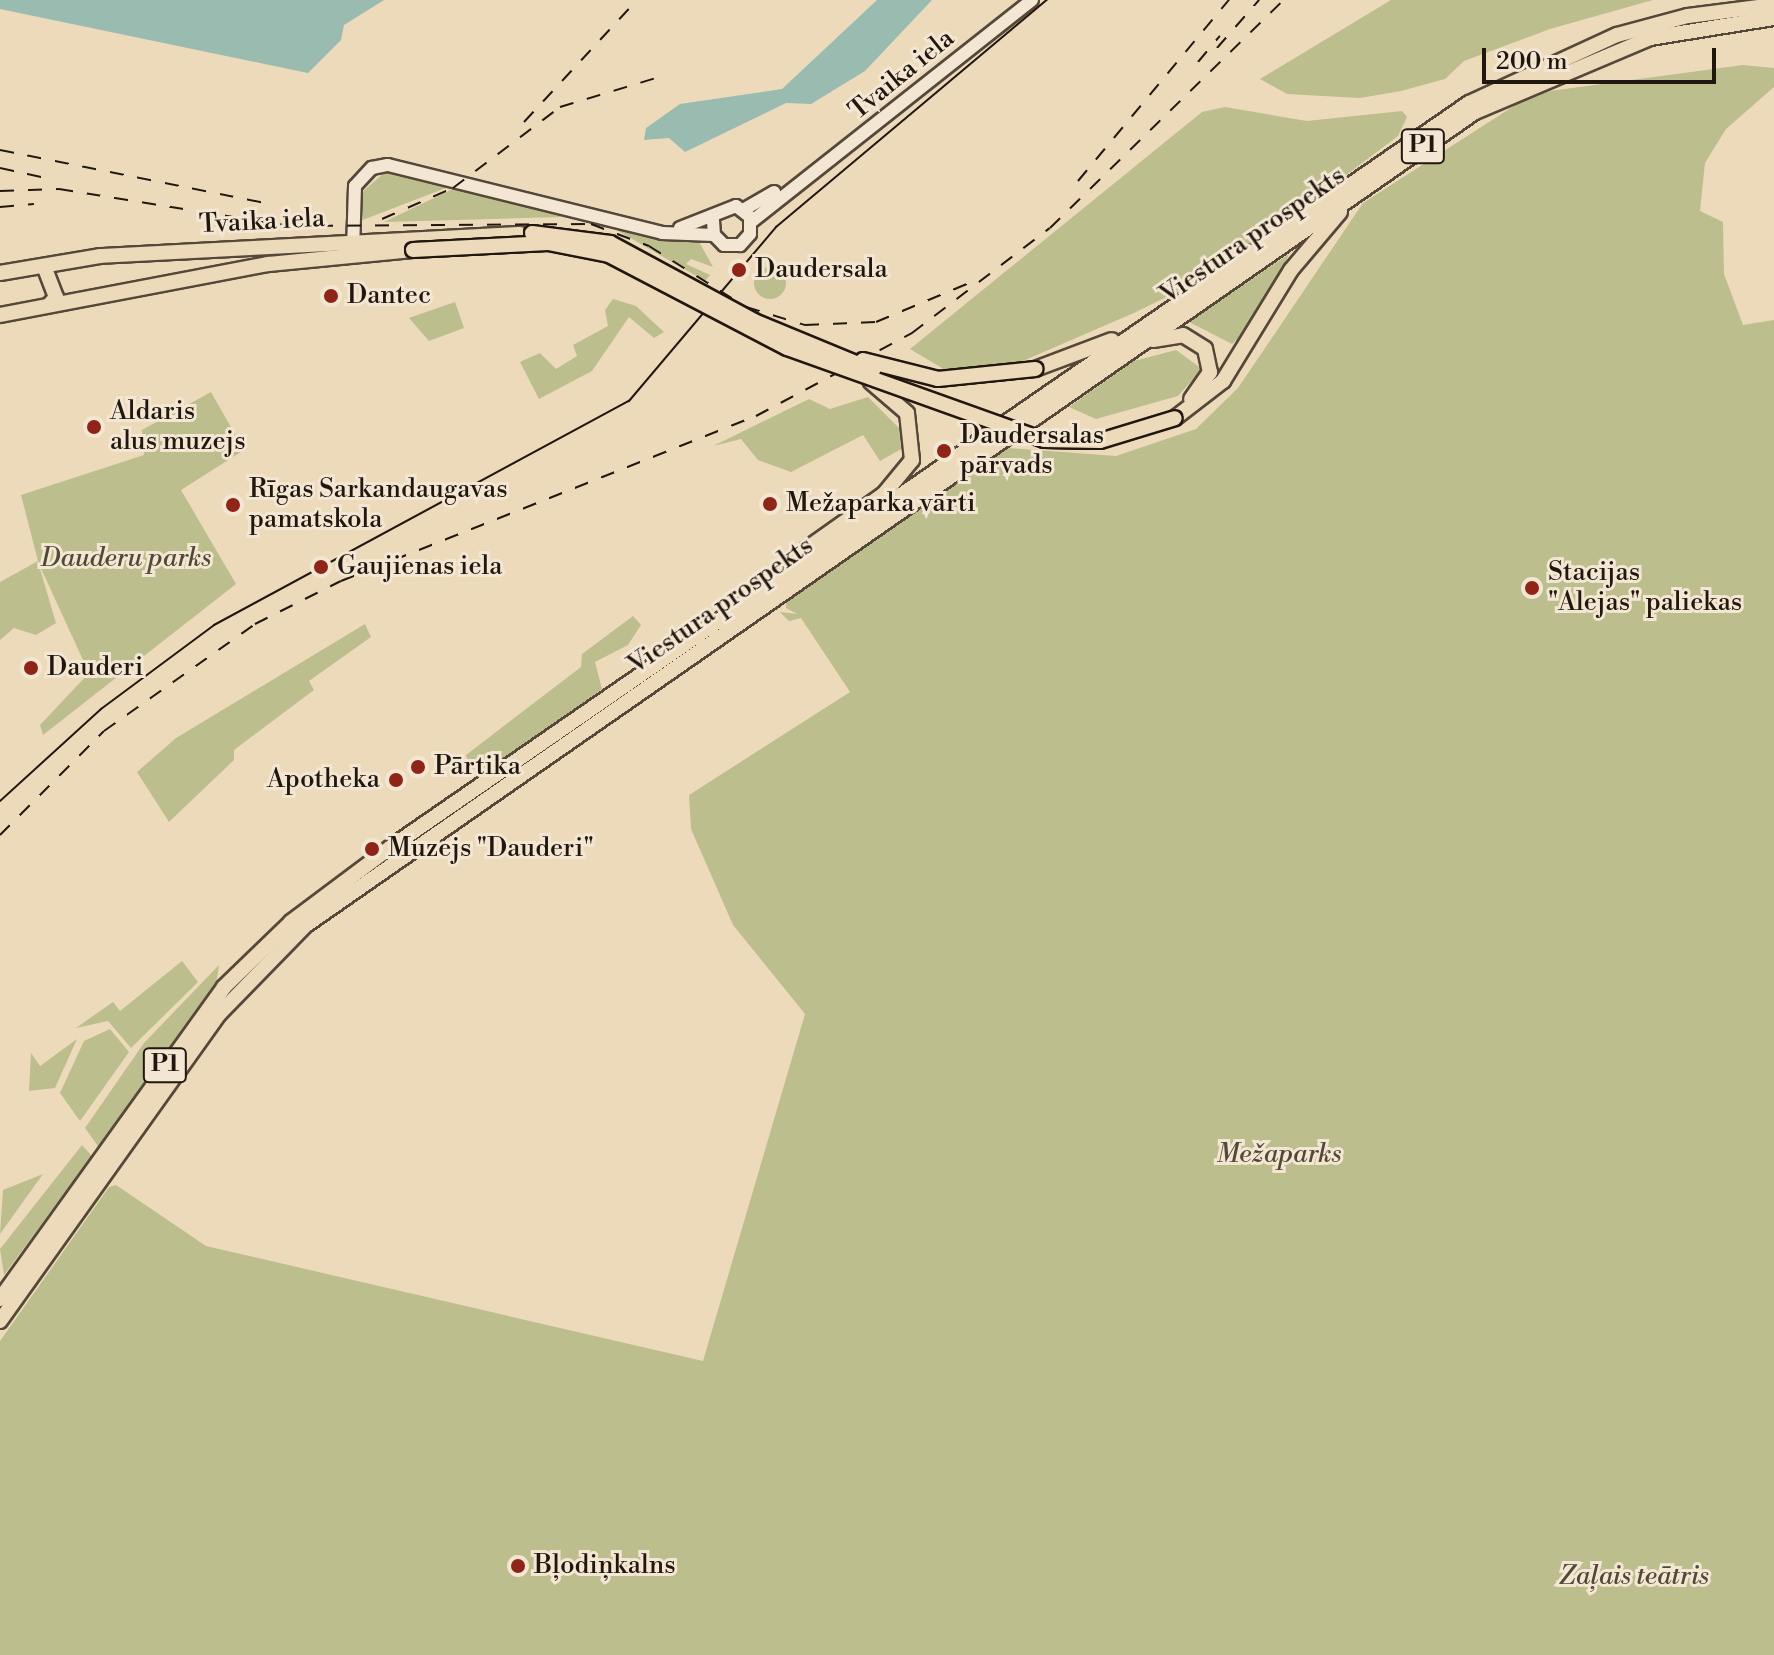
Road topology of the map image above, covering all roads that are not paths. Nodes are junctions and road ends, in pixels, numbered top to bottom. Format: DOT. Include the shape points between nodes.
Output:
graph roads {
  1 [pos="1032,0"];
  2 [pos="1769,12"];
  3 [pos="1377,178"];
  4 [pos="798,180"];
  5 [pos="743,210"];
  6 [pos="713,219"];
  7 [pos="751,222"];
  8 [pos="655,230"];
  9 [pos="714,235"];
  10 [pos="412,244"];
  11 [pos="352,248"];
  12 [pos="44,266"];
  13 [pos="0,273"];
  14 [pos="50,304"];
  15 [pos="1162,314"];
  16 [pos="0,315"];
  17 [pos="1138,347"];
  18 [pos="844,357"];
  19 [pos="860,375"];
  20 [pos="1047,402"];
  21 [pos="1172,415"];
  22 [pos="742,605"];
  23 [pos="371,870"];
  24 [pos="9,1294"];
  25 [pos="0,1321"];
  1 -- 4 [label="street, Tvaika iela" via="885,121"];
  2 -- 3 [label="main road, Viestura prospekts / P1" via="1676,32 1574,64 1475,112"];
  2 -- 15 [label="main road, Viestura prospekts / P1" via="1662,21 1517,76"];
  3 -- 17 [label="main road, Viestura prospekts / P1"];
  3 -- 21 [label="main road" via="1307,248 1223,381"];
  4 -- 5 [label="street, Tvaika iela"];
  4 -- 7 [label="street, Tvaika iela"];
  5 -- 6 [label="street, Tvaika iela" via="729,206"];
  5 -- 7 [label="street"];
  6 -- 8 [label="street, Tvaika iela"];
  6 -- 9 [label="street"];
  7 -- 9 [label="street, Tvaika iela" via="740,245"];
  8 -- 9 [label="street, Tvaika iela"];
  8 -- 11 [label="street, Tvaika iela" via="388,165 372,168 355,186"];
  10 -- 11 [label="main road"];
  10 -- 18 [label="main road, bridge" via="570,233 600,240 754,321"];
  10 -- 19 [label="main road, bridge" via="520,243 588,249 634,265 750,332"];
  11 -- 12 [label="main road, Tvaika iela"];
  11 -- 14 [label="main road, Tvaika iela"];
  12 -- 13 [label="main road, Tvaika iela"];
  12 -- 14 [label="main road" via="56,297"];
  14 -- 16 [label="main road, Tvaika iela"];
  15 -- 18 [label="main road, bridge" via="1035,369 938,379"];
  15 -- 20 [label="main road, Viestura prospekts / P1"];
  17 -- 20 [label="main road, Viestura prospekts / P1"];
  17 -- 21 [label="main road" via="1183,335 1205,349 1207,382"];
  18 -- 21 [label="main road, bridge" via="1052,433 1123,429"];
  19 -- 21 [label="main road, bridge" via="1044,440 1111,439"];
  19 -- 22 [label="main road, bridge" via="899,401 914,429 912,460 884,494"];
  20 -- 22 [label="main road, Viestura prospekts / P1"];
  20 -- 23 [label="main road, Viestura prospekts / P1"];
  22 -- 23 [label="main road, Viestura prospekts / P1"];
  23 -- 24 [label="main road, Viestura prospekts / P1" via="255,956"];
  24 -- 25 [label="main road, Viestura prospekts / P1"];
}
